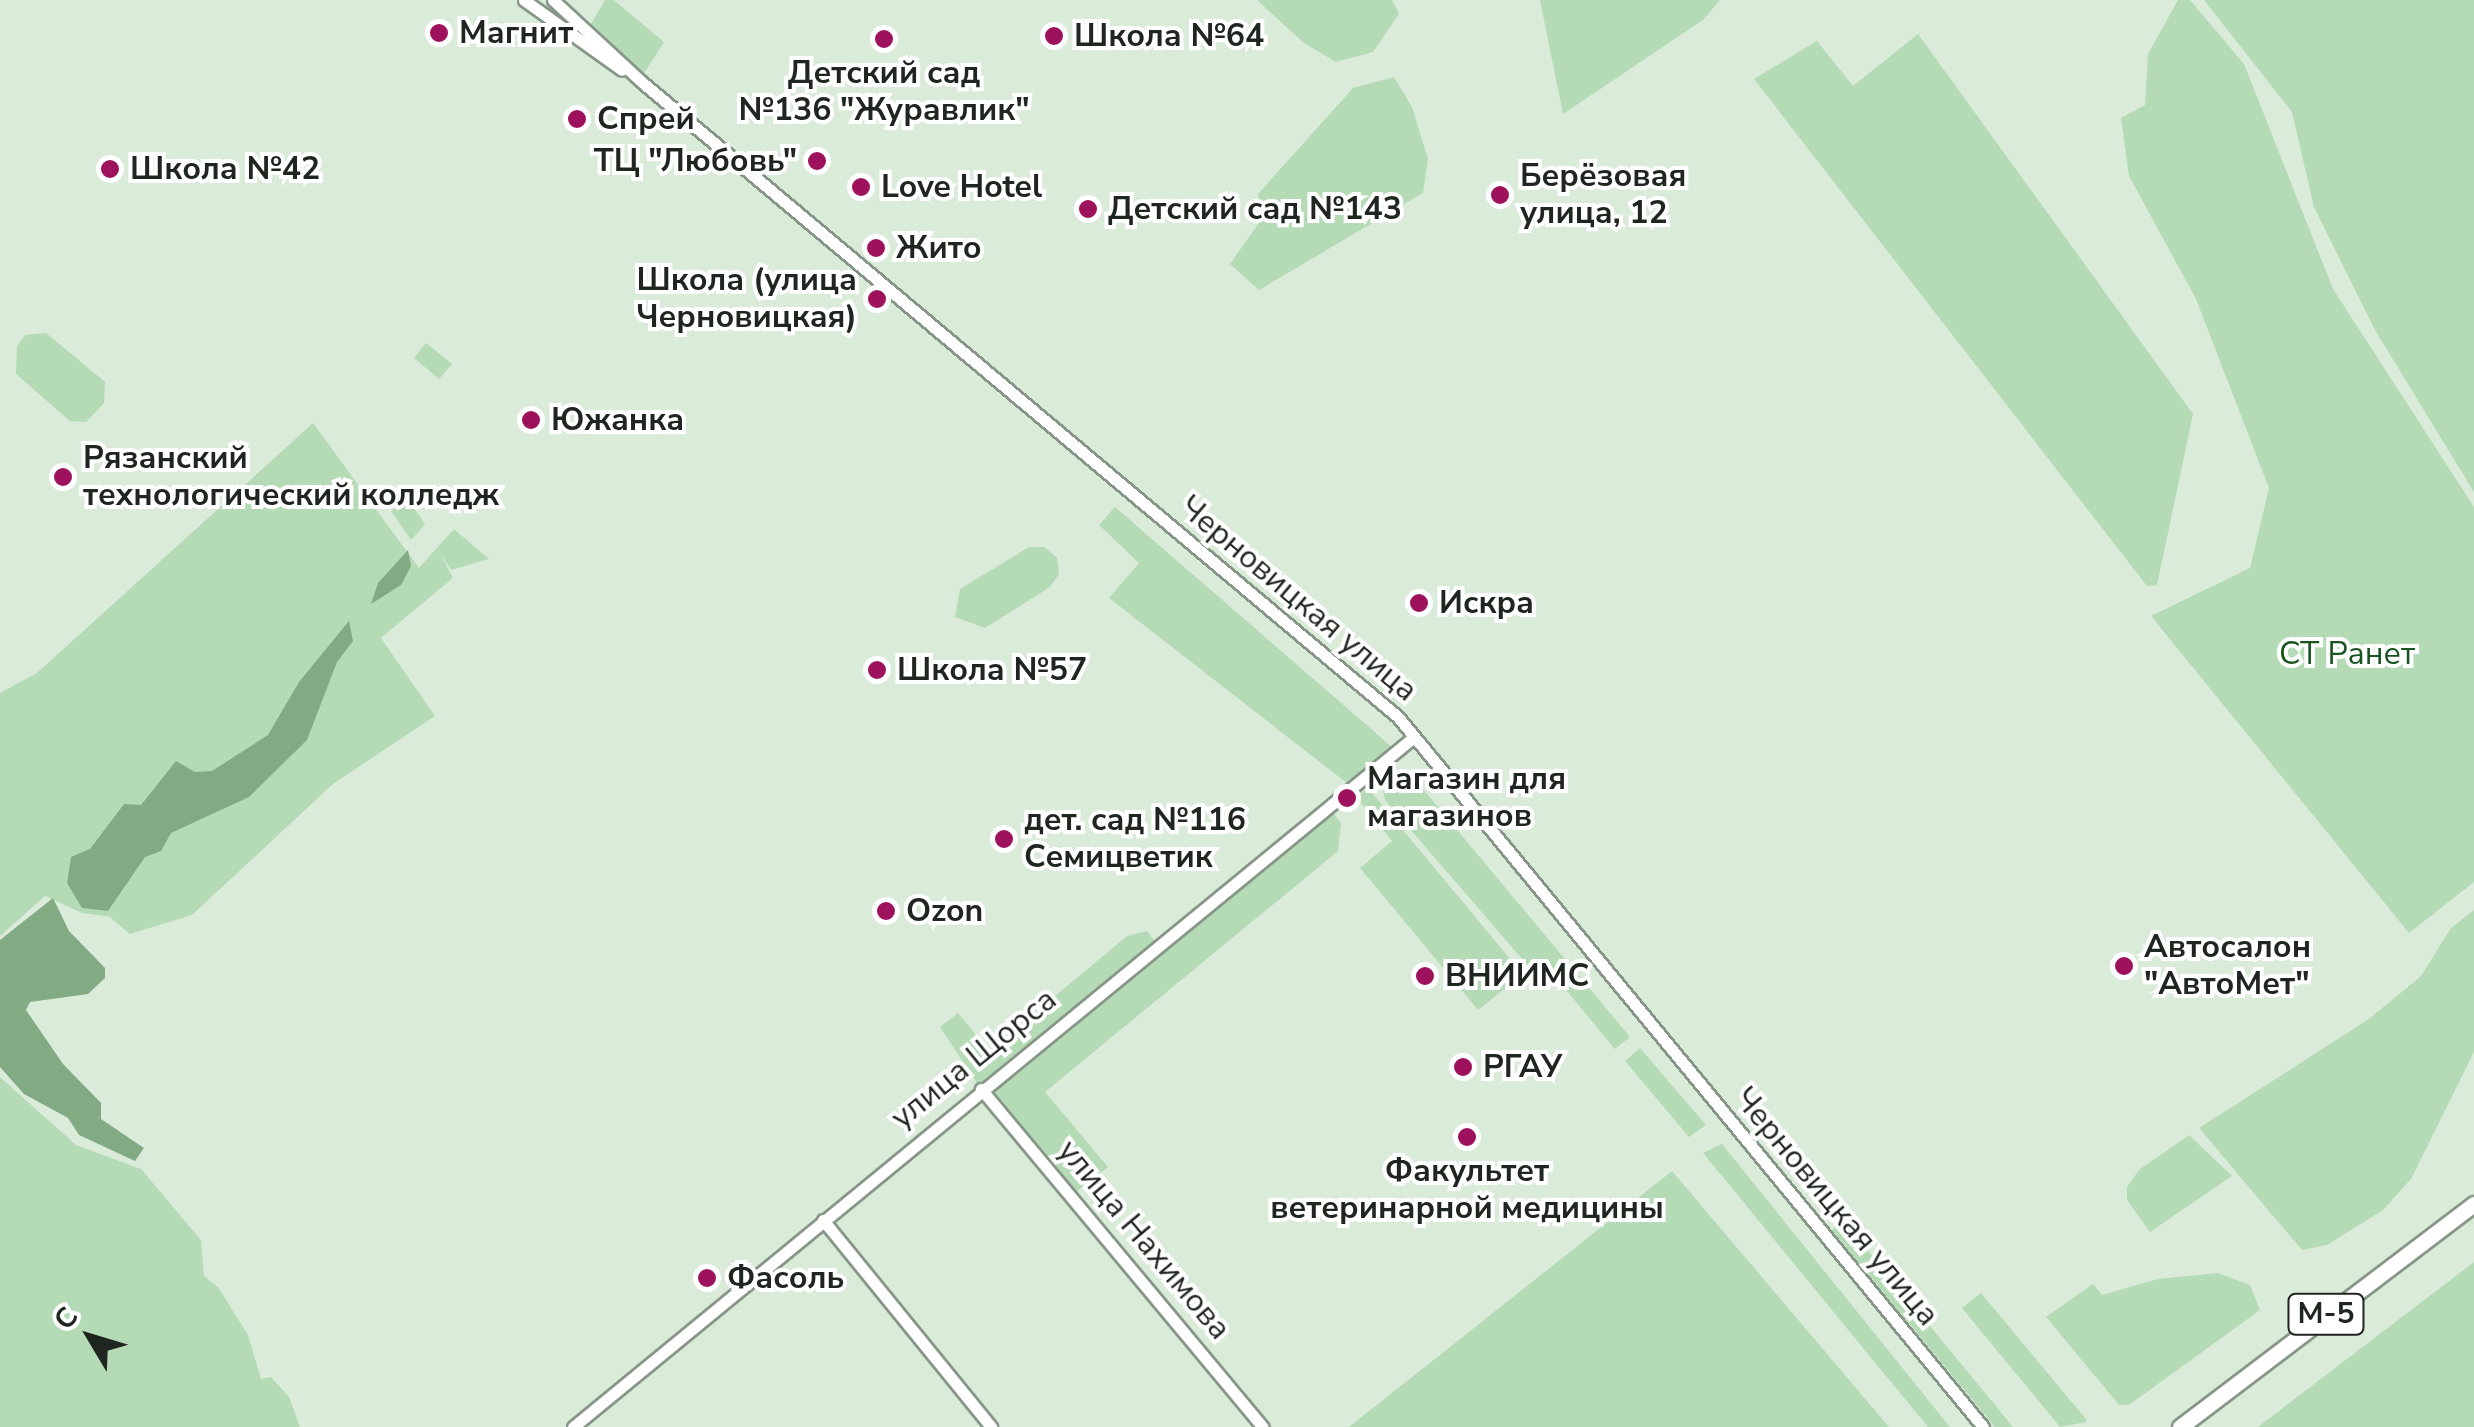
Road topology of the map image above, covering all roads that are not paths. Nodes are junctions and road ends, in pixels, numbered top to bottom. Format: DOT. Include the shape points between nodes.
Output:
graph roads {
  1 [pos="524,0"];
  2 [pos="554,0"];
  3 [pos="643,83"];
  4 [pos="1414,737"];
  5 [pos="981,1088"];
  6 [pos="2474,1204"];
  7 [pos="823,1220"];
  8 [pos="573,1427"];
  9 [pos="992,1427"];
  10 [pos="1263,1427"];
  11 [pos="1983,1427"];
  12 [pos="2180,1427"];
  1 -- 3 [label="main road, Черновицкая улица"];
  2 -- 3 [label="main road, Черновицкая улица"];
  3 -- 4 [label="main road, Черновицкая улица"];
  4 -- 5 [label="main road, улица Щорса"];
  4 -- 11 [label="main road, Черновицкая улица"];
  5 -- 7 [label="main road, улица Щорса"];
  5 -- 10 [label="main road, улица Нахимова"];
  6 -- 12 [label="highway, М-5"];
  7 -- 8 [label="main road, улица Щорса"];
  7 -- 9 [label="main road"];
}
